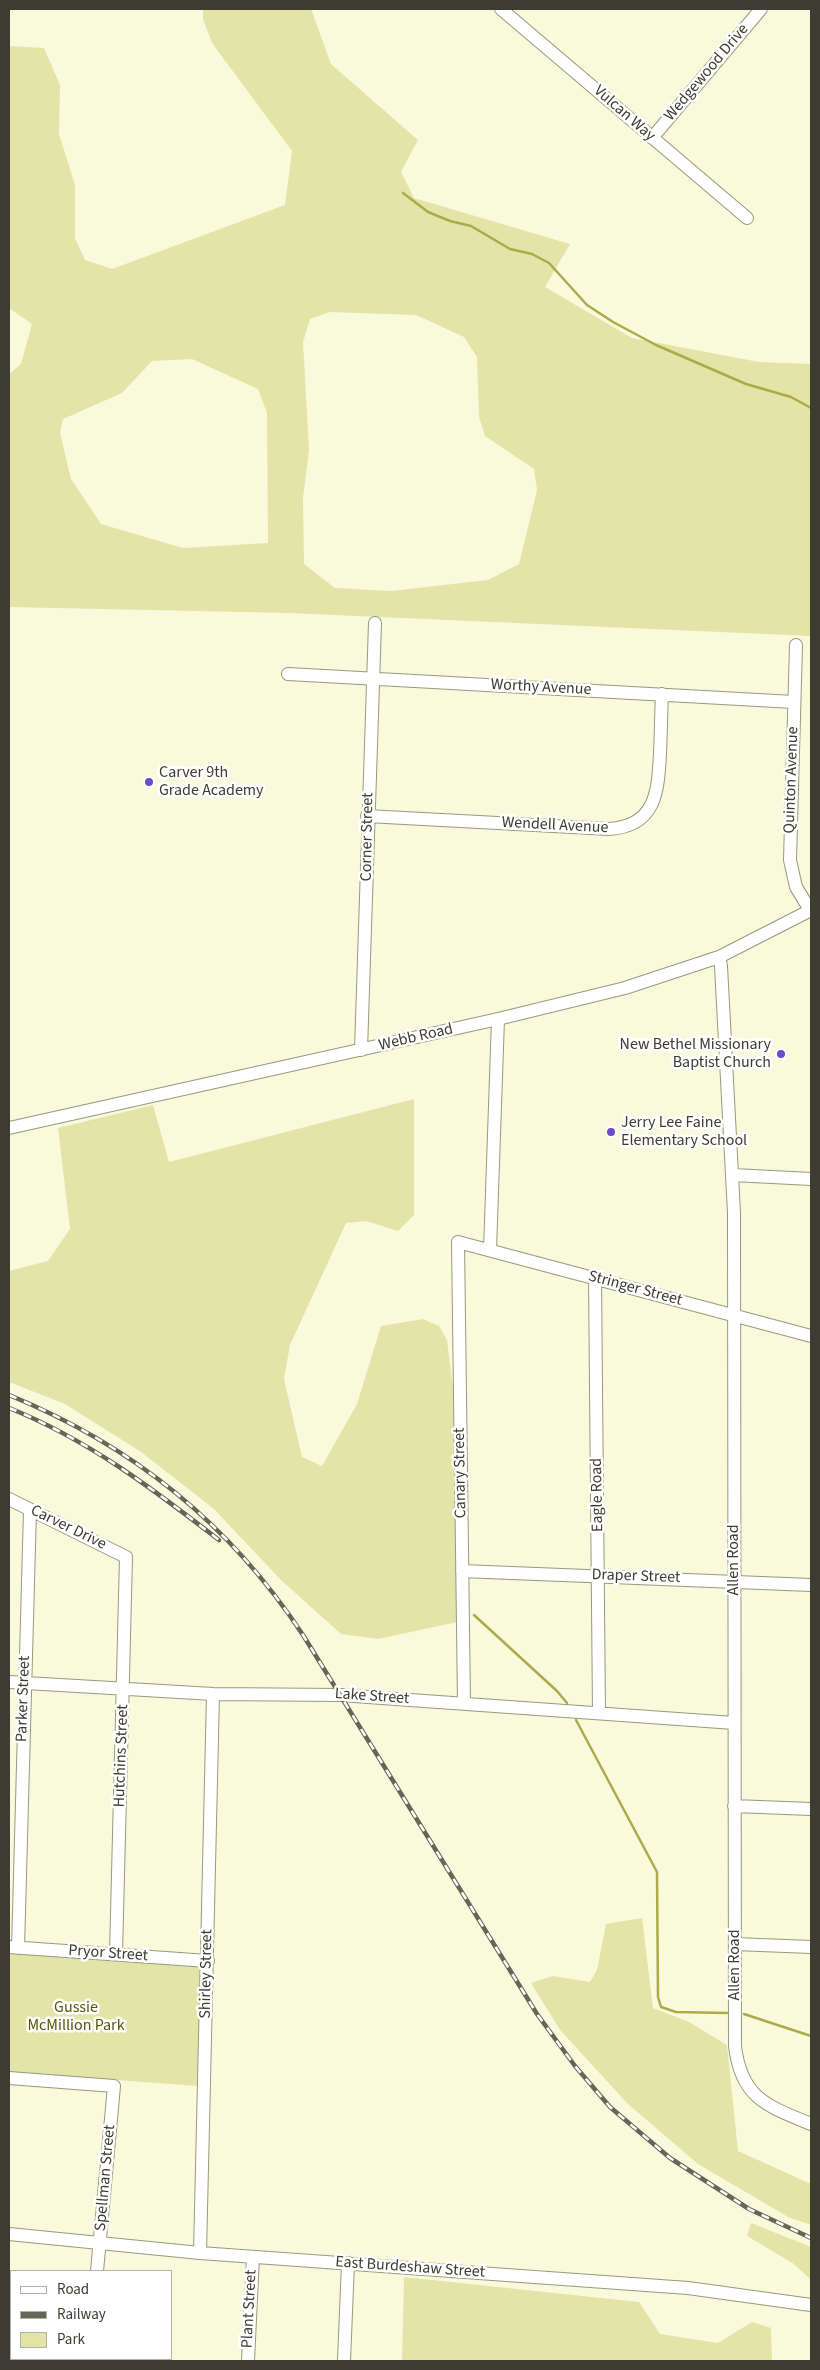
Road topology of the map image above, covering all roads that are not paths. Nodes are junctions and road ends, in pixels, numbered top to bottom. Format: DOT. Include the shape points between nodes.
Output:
graph roads {
  1 [pos="501,9"];
  2 [pos="761,9"];
  3 [pos="652,138"];
  4 [pos="747,218"];
  5 [pos="375,623"];
  6 [pos="796,645"];
  7 [pos="288,674"];
  8 [pos="373,678"];
  9 [pos="662,694"];
  10 [pos="794,702"];
  11 [pos="367,816"];
  12 [pos="810,910"];
  13 [pos="719,957"];
  14 [pos="498,1019"];
  15 [pos="361,1050"];
  16 [pos="9,1128"];
  17 [pos="733,1175"];
  18 [pos="811,1179"];
  19 [pos="458,1242"];
  20 [pos="490,1250"];
  21 [pos="595,1278"];
  22 [pos="733,1315"];
  23 [pos="811,1336"];
  24 [pos="9,1499"];
  25 [pos="30,1510"];
  26 [pos="126,1557"];
  27 [pos="462,1571"];
  28 [pos="598,1575"];
  29 [pos="734,1581"];
  30 [pos="811,1584"];
  31 [pos="9,1682"];
  32 [pos="24,1683"];
  33 [pos="124,1689"];
  34 [pos="213,1694"];
  35 [pos="464,1703"];
  36 [pos="599,1713"];
  37 [pos="734,1723"];
  38 [pos="734,1806"];
  39 [pos="811,1809"];
  40 [pos="734,1944"];
  41 [pos="811,1947"];
  42 [pos="13,1948"];
  43 [pos="116,1954"];
  44 [pos="208,1961"];
  45 [pos="9,2078"];
  46 [pos="811,2124"];
  47 [pos="9,2234"];
  48 [pos="100,2244"];
  49 [pos="200,2253"];
  50 [pos="252,2257"];
  51 [pos="348,2264"];
  52 [pos="97,2270"];
  53 [pos="811,2305"];
  54 [pos="248,2361"];
  55 [pos="344,2361"];
  1 -- 3 [label="street, Vulcan Way"];
  2 -- 3 [label="street, Wedgewood Drive"];
  3 -- 4 [label="street, Vulcan Way"];
  5 -- 8 [label="street, Corner Street"];
  6 -- 10 [label="street, Quinton Avenue"];
  7 -- 8 [label="street, Worthy Avenue"];
  8 -- 9 [label="street, Worthy Avenue"];
  8 -- 11 [label="street, Corner Street"];
  9 -- 10 [label="street, Worthy Avenue"];
  9 -- 11 [label="street, Wendell Avenue" via="657,794 647,812 630,825 609,829"];
  10 -- 12 [label="street, Quinton Avenue" via="790,860 796,887"];
  11 -- 15 [label="street, Corner Street"];
  12 -- 13 [label="street, Webb Road"];
  13 -- 14 [label="street, Webb Road" via="625,988"];
  13 -- 17 [label="street, Allen Road"];
  14 -- 15 [label="street, Webb Road"];
  14 -- 20 [label="street"];
  15 -- 16 [label="street, Webb Road"];
  17 -- 18 [label="street"];
  17 -- 22 [label="street, Allen Road"];
  19 -- 20 [label="street, Stringer Street"];
  19 -- 27 [label="street, Canary Street"];
  20 -- 21 [label="street, Stringer Street"];
  21 -- 22 [label="street, Stringer Street"];
  21 -- 28 [label="street, Eagle Road"];
  22 -- 23 [label="street, Stringer Street"];
  22 -- 29 [label="street, Allen Road"];
  24 -- 25 [label="street, Carver Drive"];
  25 -- 26 [label="street, Carver Drive"];
  25 -- 32 [label="street, Parker Street"];
  26 -- 33 [label="street, Hutchins Street"];
  27 -- 28 [label="street, Draper Street"];
  27 -- 35 [label="street, Canary Street"];
  28 -- 29 [label="street, Draper Street"];
  28 -- 36 [label="street, Eagle Road"];
  29 -- 30 [label="street, Draper Street"];
  29 -- 37 [label="street, Allen Road"];
  31 -- 32 [label="street, Lake Street"];
  32 -- 33 [label="street, Lake Street"];
  32 -- 42 [label="street, Parker Street"];
  33 -- 34 [label="street, Lake Street"];
  33 -- 43 [label="street, Hutchins Street"];
  34 -- 35 [label="street, Lake Street" via="340,1695"];
  34 -- 44 [label="street, Shirley Street"];
  35 -- 36 [label="street, Lake Street"];
  36 -- 37 [label="street, Lake Street"];
  37 -- 38 [label="street, Allen Road"];
  38 -- 39 [label="street"];
  38 -- 40 [label="street, Allen Road"];
  40 -- 41 [label="street"];
  40 -- 46 [label="street, Allen Road" via="735,2046 740,2074 763,2101"];
  42 -- 43 [label="street, Pryor Street"];
  43 -- 44 [label="street, Pryor Street"];
  44 -- 49 [label="street, Shirley Street"];
  45 -- 48 [label="street, Spellman Street" via="114,2086"];
  47 -- 48 [label="street, East Burdeshaw Street"];
  48 -- 49 [label="street, East Burdeshaw Street"];
  48 -- 52 [label="street, Spellman Street"];
  49 -- 50 [label="street, East Burdeshaw Street"];
  50 -- 51 [label="street, East Burdeshaw Street"];
  50 -- 54 [label="street, Plant Street"];
  51 -- 53 [label="street, East Burdeshaw Street" via="688,2288"];
  51 -- 55 [label="street"];
}
